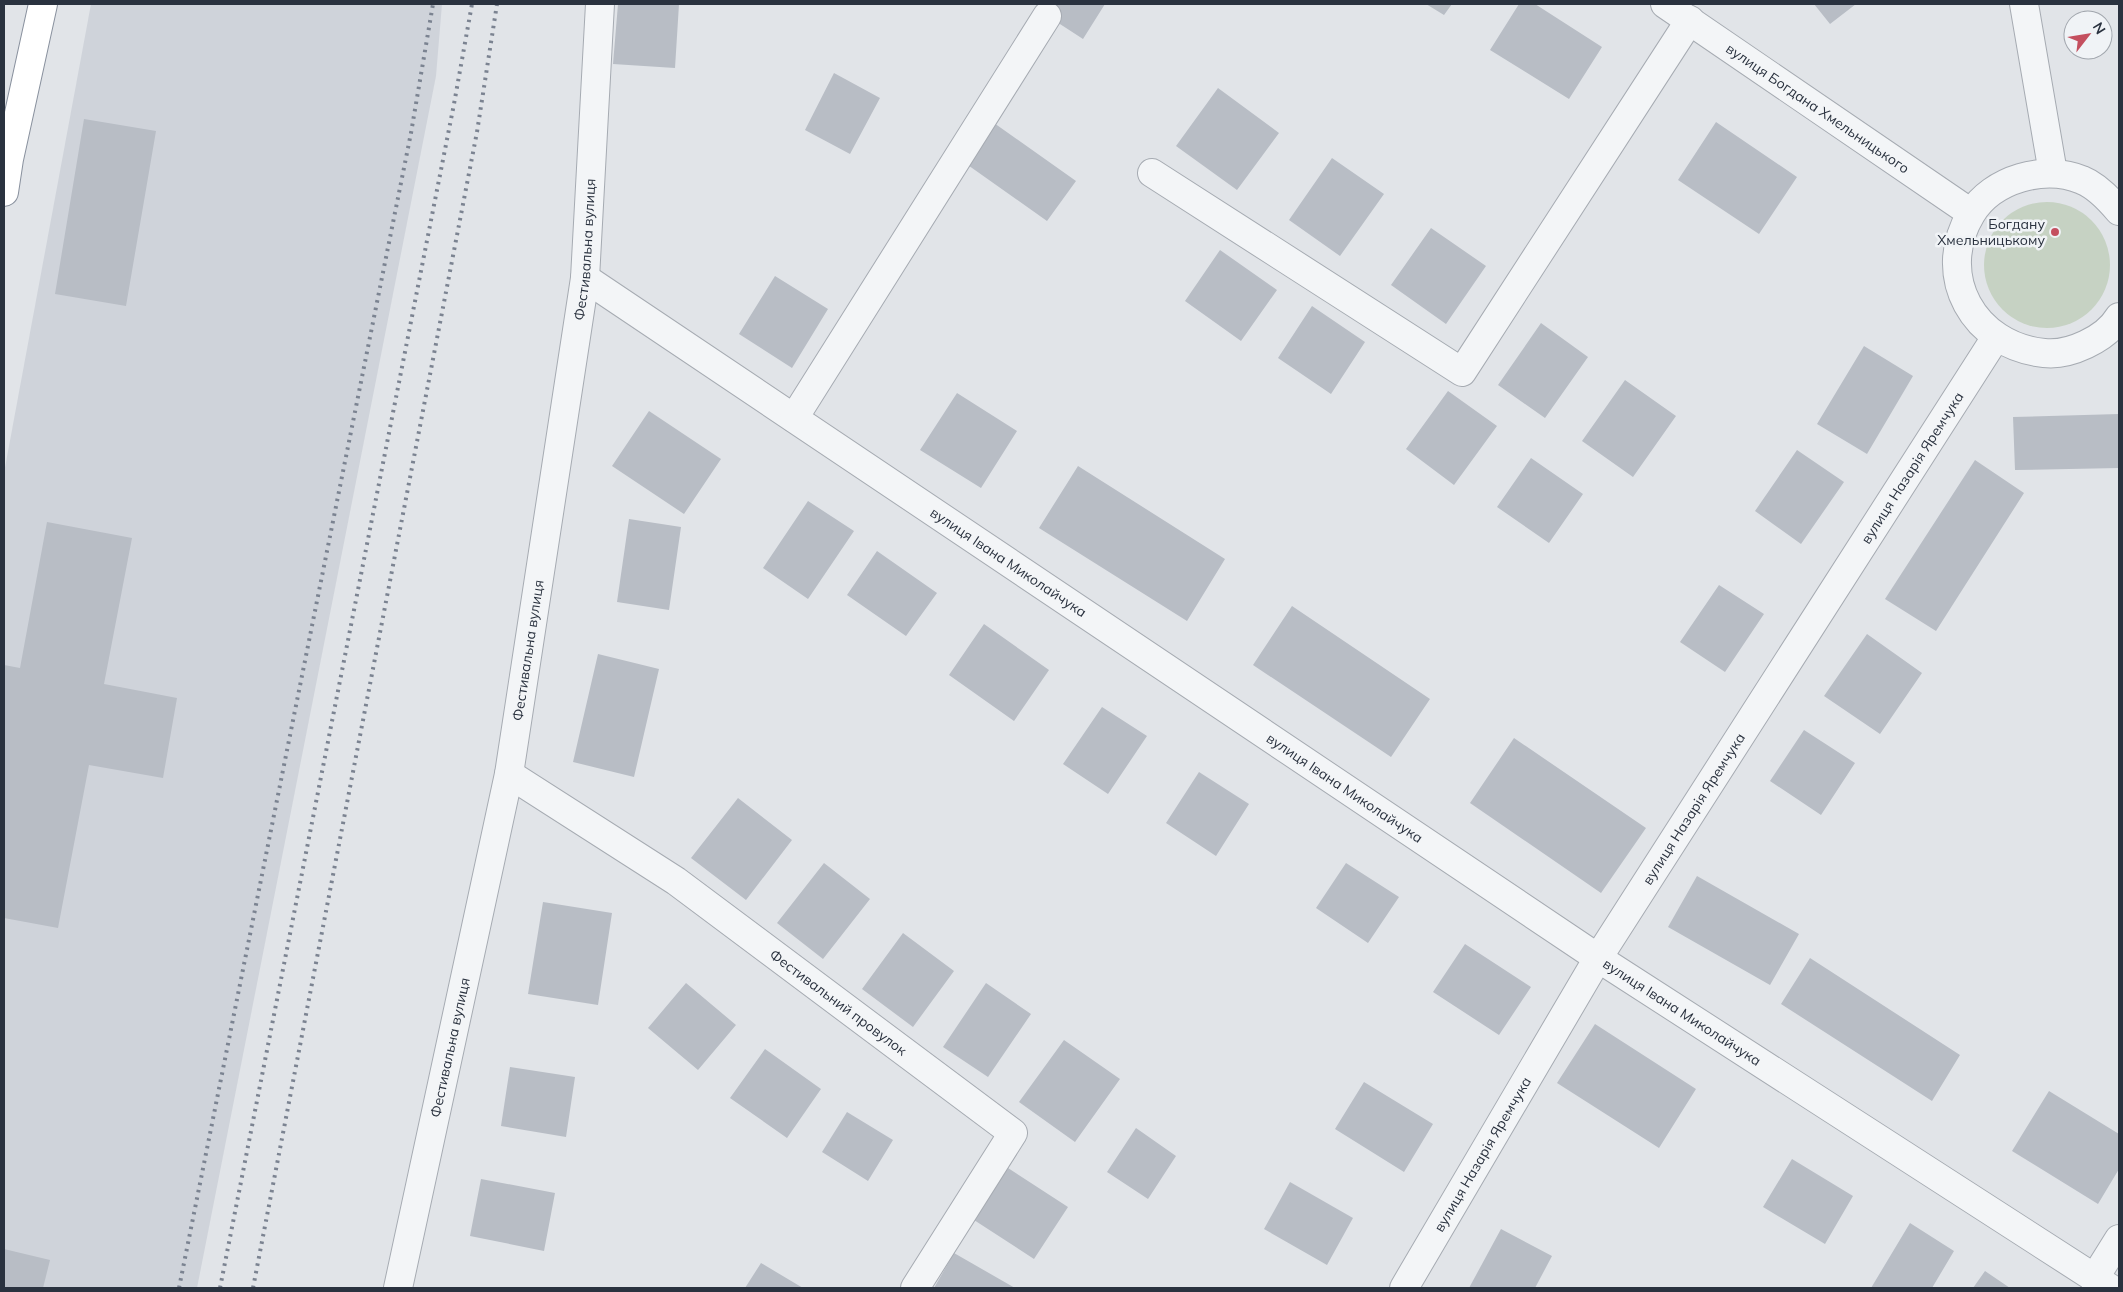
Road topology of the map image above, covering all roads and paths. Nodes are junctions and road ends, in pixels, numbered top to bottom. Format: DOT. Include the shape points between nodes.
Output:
graph roads {
  1 [pos="43,4"];
  2 [pos="600,4"];
  3 [pos="1665,4"];
  4 [pos="2024,4"];
  5 [pos="1047,16"];
  6 [pos="1690,20"];
  7 [pos="1152,173"];
  8 [pos="2053,173"];
  9 [pos="4,192"];
  10 [pos="2119,211"];
  11 [pos="1972,213"];
  12 [pos="585,278"];
  13 [pos="2119,320"];
  14 [pos="1996,337"];
  15 [pos="794,418"];
  16 [pos="509,774"];
  17 [pos="1598,958"];
  18 [pos="2119,1238"];
  19 [pos="2102,1284"];
  20 [pos="398,1288"];
  21 [pos="915,1288"];
  22 [pos="1404,1288"];
  1 -- 9 [label="highway"];
  2 -- 12 [label="street, Фестивальна вулиця"];
  3 -- 6 [label="street, вулиця Богдана Хмельницького"];
  4 -- 8 [label="street"];
  5 -- 15 [label="street"];
  6 -- 7 [label="street" via="1462,372"];
  6 -- 11 [label="street, вулиця Богдана Хмельницького"];
  8 -- 10 [label="street" via="2082,180 2107,196"];
  8 -- 11 [label="street" via="2022,176 1993,190"];
  11 -- 14 [label="street" via="1960,238 1956,266 1962,294 1975,318"];
  12 -- 15 [label="street, вулиця Івана Миколайчука"];
  12 -- 16 [label="street, Фестивальна вулиця"];
  13 -- 14 [label="street" via="2097,339 2072,350 2046,354 2020,349"];
  14 -- 17 [label="street, вулиця Назарія Яремчука"];
  15 -- 17 [label="street, вулиця Івана Миколайчука"];
  16 -- 20 [label="street, Фестивальна вулиця"];
  16 -- 21 [label="street, Фестивальний провулок" via="676,882 1013,1133"];
  17 -- 19 [label="street, вулиця Івана Миколайчука"];
  17 -- 22 [label="street, вулиця Назарія Яремчука"];
  18 -- 19 [label="street"];
}
